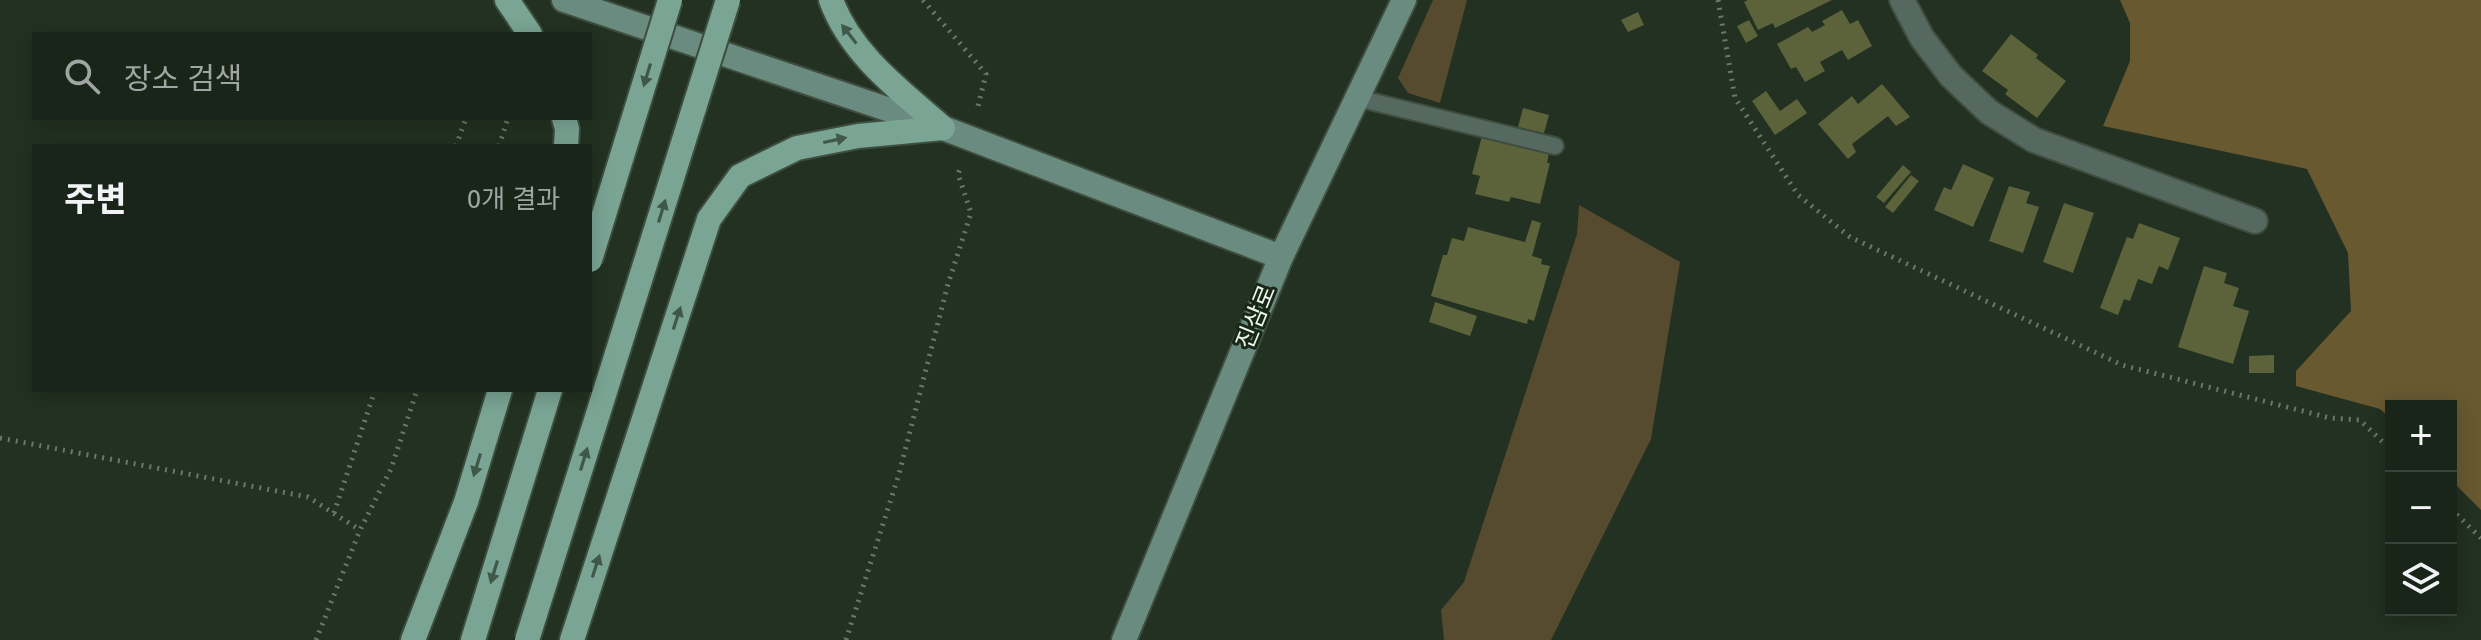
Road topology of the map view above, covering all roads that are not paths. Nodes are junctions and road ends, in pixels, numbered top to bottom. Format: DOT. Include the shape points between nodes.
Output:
graph roads {
  1 [pos="507,0"];
  2 [pos="564,0"];
  3 [pos="670,0"];
  4 [pos="728,0"];
  5 [pos="831,0"];
  6 [pos="1404,0"];
  7 [pos="1902,0"];
  8 [pos="529,32"];
  9 [pos="1357,98"];
  10 [pos="565,120"];
  11 [pos="943,128"];
  12 [pos="566,144"];
  13 [pos="1555,146"];
  14 [pos="2255,221"];
  15 [pos="592,254"];
  16 [pos="1281,257"];
  17 [pos="499,392"];
  18 [pos="549,392"];
  19 [pos="413,640"];
  20 [pos="473,640"];
  21 [pos="527,640"];
  22 [pos="572,640"];
  23 [pos="1124,640"];
  1 -- 8 [label="main road"];
  2 -- 11 [label="street"];
  3 -- 15 [label="main road, one-way, bridge"];
  21 -- 4 [label="main road, one-way, bridge"];
  11 -- 5 [label="main road, one-way" via="878,72 838,21"];
  6 -- 9 [label="street, 진삼로"];
  7 -- 14 [label="street" via="1951,76 1989,112 2034,140"];
  9 -- 13 [label="lane"];
  9 -- 16 [label="street, 진삼로"];
  10 -- 12 [label="main road"];
  11 -- 16 [label="street"];
  22 -- 11 [label="main road, one-way" via="709,219 732,187 740,176 797,148"];
  16 -- 23 [label="street, 진삼로"];
  17 -- 19 [label="main road, one-way" via="466,502"];
  18 -- 20 [label="main road, one-way"];
}
